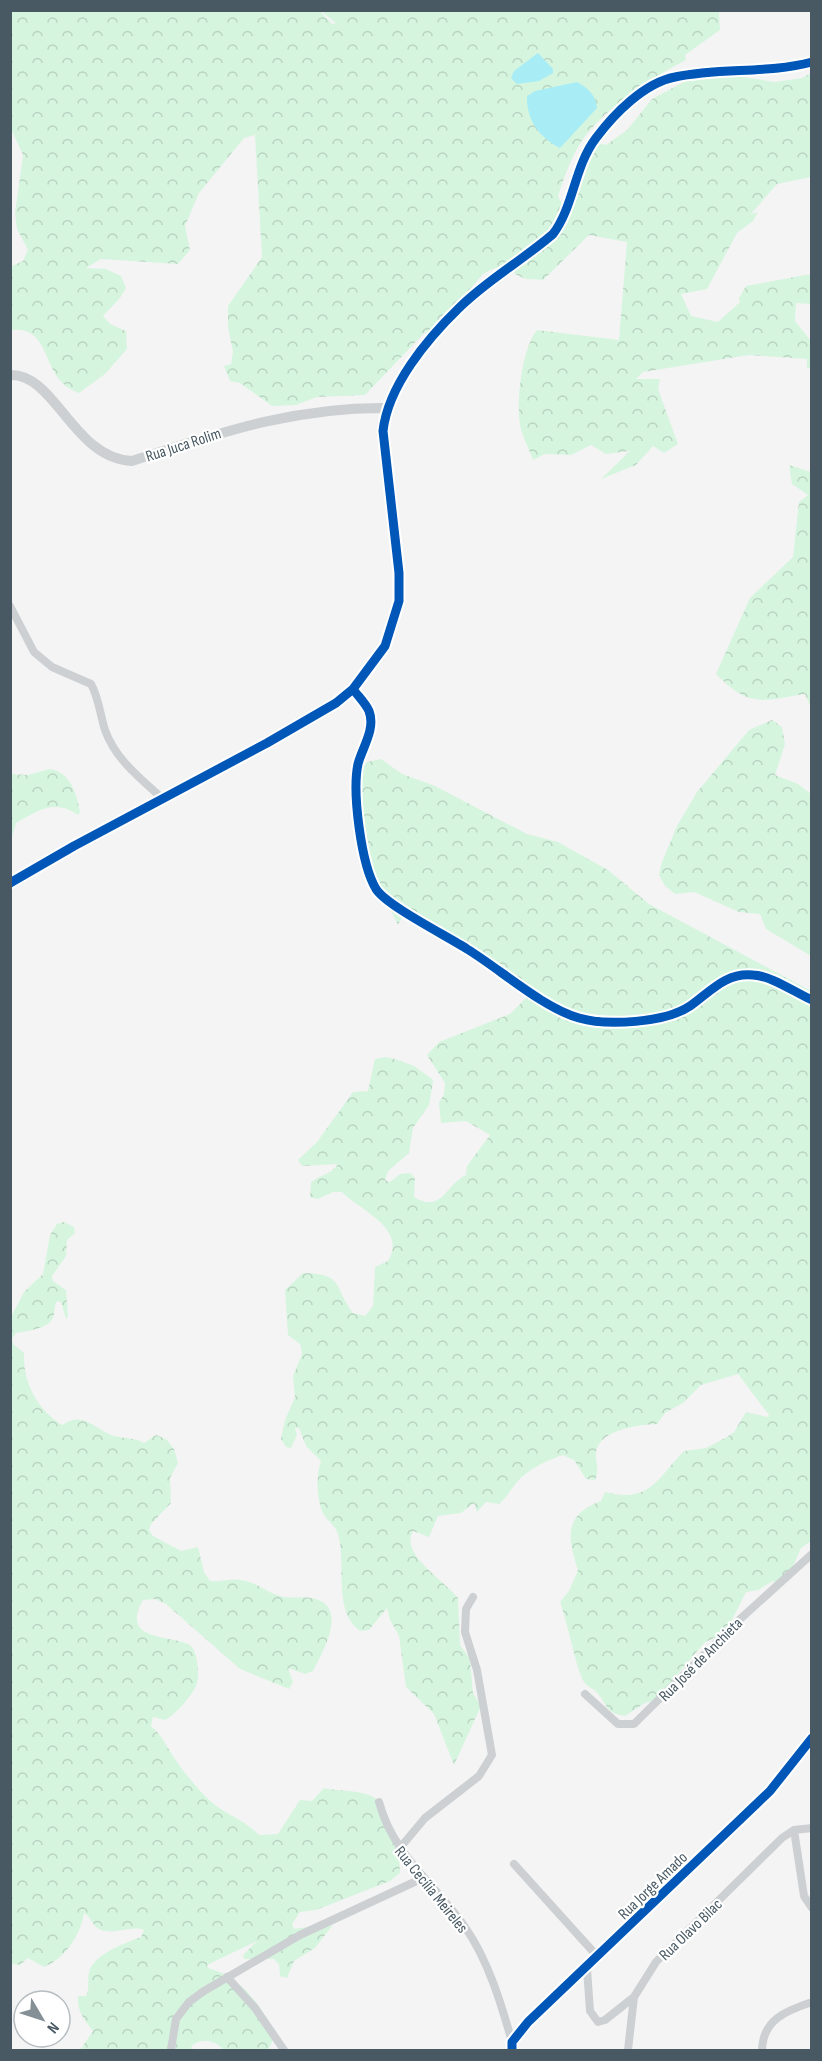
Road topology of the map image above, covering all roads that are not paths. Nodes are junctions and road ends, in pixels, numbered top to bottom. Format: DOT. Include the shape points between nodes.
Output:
graph roads {
  1 [pos="812,62"];
  2 [pos="10,375"];
  3 [pos="387,408"];
  4 [pos="10,606"];
  5 [pos="353,689"];
  6 [pos="163,799"];
  7 [pos="10,883"];
  8 [pos="812,1000"];
  9 [pos="812,1554"];
  10 [pos="473,1597"];
  11 [pos="585,1695"];
  12 [pos="812,1738"];
  13 [pos="379,1802"];
  14 [pos="812,1828"];
  15 [pos="794,1830"];
  16 [pos="399,1849"];
  17 [pos="514,1864"];
  18 [pos="423,1878"];
  19 [pos="812,1908"];
  20 [pos="598,1957"];
  21 [pos="587,1969"];
  22 [pos="227,1977"];
  23 [pos="634,1997"];
  24 [pos="812,2002"];
  25 [pos="512,2046"];
  26 [pos="171,2050"];
  27 [pos="284,2050"];
  28 [pos="628,2050"];
  29 [pos="762,2050"];
  1 -- 3 [label="street" via="672,77 636,98 613,117 585,154 561,223 553,234 459,308 410,369"];
  2 -- 3 [label="street, Rua Juca Rolim" via="31,380 82,437 106,455 132,461 270,418"];
  3 -- 5 [label="street" via="382,431 399,602 385,646"];
  4 -- 6 [label="street" via="34,652 52,667 91,684 115,751"];
  5 -- 6 [label="street" via="336,703"];
  5 -- 8 [label="street" via="369,711 370,724 355,786 359,823 371,878 377,891 396,905 565,1014 581,1019 625,1022 675,1013 721,982 746,975 756,975"];
  6 -- 7 [label="street"];
  9 -- 11 [label="street, Rua José de Anchieta" via="633,1724 618,1724"];
  10 -- 16 [label="street" via="466,1609 465,1632 477,1670 492,1755 479,1776 425,1818"];
  12 -- 20 [label="street, Rua Jorge Amado" via="770,1791"];
  13 -- 16 [label="street, Rua Cecília Meireles"];
  14 -- 15 [label="street"];
  15 -- 19 [label="street" via="804,1896"];
  15 -- 23 [label="street, Rua Olavo Bilac" via="656,1962"];
  16 -- 18 [label="street, Rua Cecília Meireles"];
  17 -- 20 [label="street"];
  18 -- 22 [label="street" via="300,1935"];
  18 -- 25 [label="street, Rua Cecília Meireles" via="460,1920 483,1958"];
  20 -- 21 [label="street, Rua Jorge Amado"];
  21 -- 23 [label="street" via="590,2011 598,2022"];
  21 -- 25 [label="street, Rua Jorge Amado" via="528,2022"];
  22 -- 26 [label="street" via="189,2002 176,2019"];
  22 -- 27 [label="street" via="255,2007"];
  23 -- 28 [label="street, Rua Olavo Bilac"];
  24 -- 29 [label="street" via="772,2022 762,2034"];
}
